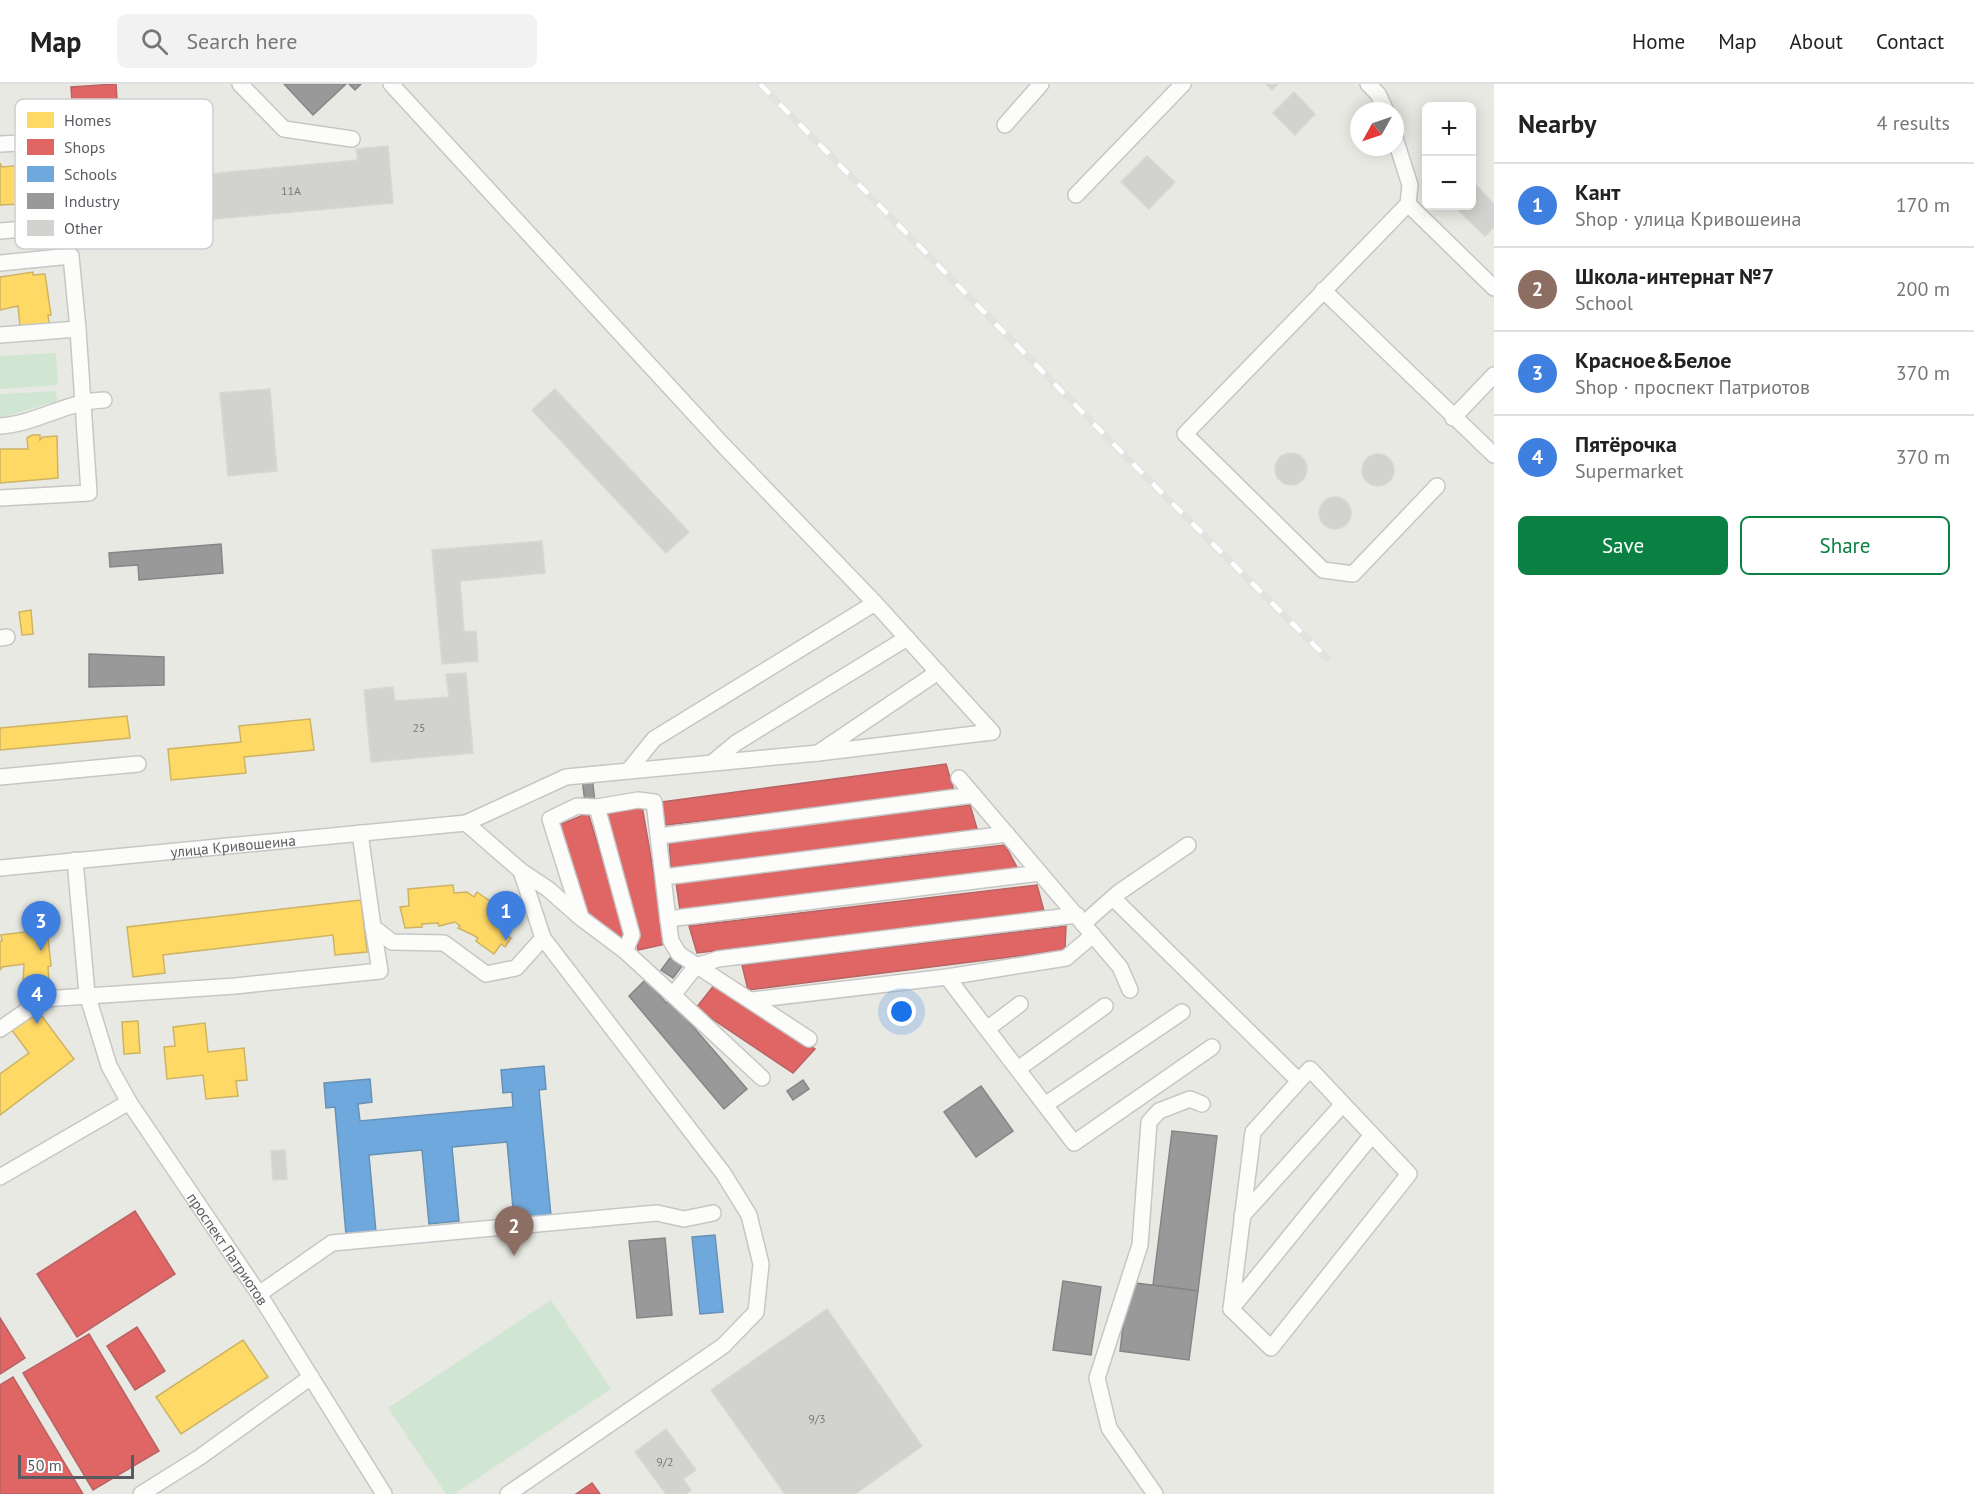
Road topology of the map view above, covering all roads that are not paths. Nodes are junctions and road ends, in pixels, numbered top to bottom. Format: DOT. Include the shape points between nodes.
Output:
graph roads {
  1 [pos="240,84"];
  2 [pos="391,84"];
  3 [pos="1041,84"];
  4 [pos="1183,84"];
  5 [pos="1368,84"];
  6 [pos="1382,102"];
  7 [pos="1005,125"];
  8 [pos="352,139"];
  9 [pos="15,143"];
  10 [pos="0,144"];
  11 [pos="1401,156"];
  12 [pos="1077,195"];
  13 [pos="1408,204"];
  14 [pos="15,230"];
  15 [pos="0,231"];
  16 [pos="0,263"];
  17 [pos="1494,288"];
  18 [pos="1323,290"];
  19 [pos="78,329"];
  20 [pos="0,335"];
  21 [pos="1494,375"];
  22 [pos="104,400"];
  23 [pos="83,401"];
  24 [pos="1453,418"];
  25 [pos="0,426"];
  26 [pos="1494,455"];
  27 [pos="1437,486"];
  28 [pos="0,498"];
  29 [pos="875,603"];
  30 [pos="907,638"];
  31 [pos="939,672"];
  32 [pos="818,753"];
  33 [pos="713,762"];
  34 [pos="138,765"];
  35 [pos="629,770"];
  36 [pos="0,777"];
  37 [pos="958,778"];
  38 [pos="973,795"];
  39 [pos="597,807"];
  40 [pos="466,823"];
  41 [pos="360,833"];
  42 [pos="1007,834"];
  43 [pos="659,836"];
  44 [pos="1188,845"];
  45 [pos="75,860"];
  46 [pos="0,868"];
  47 [pos="521,872"];
  48 [pos="1040,873"];
  49 [pos="664,877"];
  50 [pos="1113,898"];
  51 [pos="581,918"];
  52 [pos="668,919"];
  53 [pos="1084,925"];
  54 [pos="373,927"];
  55 [pos="543,938"];
  56 [pos="625,951"];
  57 [pos="696,966"];
  58 [pos="947,977"];
  59 [pos="1130,990"];
  60 [pos="87,994"];
  61 [pos="673,995"];
  62 [pos="752,1000"];
  63 [pos="1020,1004"];
  64 [pos="1105,1006"];
  65 [pos="1182,1012"];
  66 [pos="0,1029"];
  67 [pos="987,1029"];
  68 [pos="809,1039"];
  69 [pos="1212,1047"];
  70 [pos="1018,1069"];
  71 [pos="762,1078"];
  72 [pos="1299,1080"];
  73 [pos="129,1102"];
  74 [pos="1202,1104"];
  75 [pos="1343,1104"];
  76 [pos="1045,1105"];
  77 [pos="1372,1135"];
  78 [pos="0,1177"];
  79 [pos="713,1214"];
  80 [pos="1242,1216"];
  81 [pos="259,1294"];
  82 [pos="1231,1309"];
  83 [pos="311,1377"];
  84 [pos="141,1494"];
  85 [pos="384,1494"];
  86 [pos="508,1494"];
  87 [pos="1155,1494"];
  1 -- 8 [label="street" via="284,129"];
  2 -- 29 [label="street" via="723,445"];
  3 -- 7 [label="street"];
  4 -- 12 [label="street"];
  5 -- 6 [label="street"];
  9 -- 10 [label="street"];
  11 -- 13 [label="street" via="1410,185"];
  13 -- 17 [label="street"];
  13 -- 18 [label="street"];
  14 -- 15 [label="street"];
  16 -- 19 [label="street" via="71,256"];
  18 -- 24 [label="street"];
  18 -- 27 [label="street" via="1185,434 1323,570 1353,574"];
  19 -- 20 [label="street"];
  19 -- 23 [label="street"];
  21 -- 24 [label="street"];
  22 -- 23 [label="street"];
  23 -- 25 [label="street" via="18,425"];
  23 -- 28 [label="street" via="89,493"];
  24 -- 26 [label="street"];
  29 -- 30 [label="street"];
  29 -- 35 [label="street" via="654,739"];
  30 -- 31 [label="street"];
  30 -- 33 [label="street"];
  31 -- 32 [label="street"];
  31 -- 32 [label="street, улица Кривошеина" via="992,732"];
  32 -- 33 [label="street, улица Кривошеина"];
  33 -- 35 [label="street, улица Кривошеина"];
  34 -- 36 [label="street"];
  35 -- 40 [label="street, улица Кривошеина" via="566,777"];
  37 -- 38 [label="street"];
  38 -- 42 [label="street"];
  38 -- 43 [label="street"];
  39 -- 43 [label="street" via="638,800 654,802"];
  39 -- 51 [label="street" via="577,806 550,819"];
  39 -- 56 [label="street" via="632,935"];
  40 -- 41 [label="street, улица Кривошеина"];
  40 -- 47 [label="street"];
  41 -- 45 [label="street, улица Кривошеина"];
  41 -- 54 [label="street"];
  42 -- 48 [label="street"];
  42 -- 49 [label="street"];
  43 -- 49 [label="street"];
  44 -- 50 [label="street"];
  45 -- 46 [label="street, улица Кривошеина"];
  45 -- 60 [label="street, проспект Патриотов"];
  47 -- 51 [label="street"];
  47 -- 55 [label="street"];
  48 -- 52 [label="street"];
  48 -- 53 [label="street"];
  49 -- 52 [label="street"];
  50 -- 53 [label="street"];
  50 -- 72 [label="street"];
  51 -- 56 [label="street"];
  52 -- 57 [label="street" via="679,954"];
  53 -- 57 [label="street" via="718,959"];
  53 -- 58 [label="street" via="1066,958"];
  53 -- 59 [label="street" via="1120,966"];
  54 -- 55 [label="street" via="392,942 444,943 486,974 516,968"];
  54 -- 60 [label="street" via="380,971 235,986"];
  55 -- 86 [label="street" via="723,1173 749,1215 761,1264 756,1312 723,1346"];
  56 -- 61 [label="street"];
  57 -- 61 [label="street"];
  57 -- 62 [label="street"];
  58 -- 62 [label="street"];
  58 -- 67 [label="street"];
  60 -- 66 [label="street" via="44,999"];
  60 -- 73 [label="street, проспект Патриотов" via="109,1066"];
  61 -- 71 [label="street"];
  62 -- 68 [label="street"];
  63 -- 67 [label="street"];
  64 -- 70 [label="street"];
  65 -- 76 [label="street"];
  67 -- 70 [label="street"];
  69 -- 76 [label="street" via="1074,1143"];
  70 -- 76 [label="street"];
  72 -- 75 [label="street" via="1310,1069"];
  72 -- 80 [label="street" via="1253,1132"];
  73 -- 78 [label="street"];
  73 -- 81 [label="street, проспект Патриотов"];
  74 -- 87 [label="street" via="1190,1099 1159,1111 1149,1122 1140,1245 1097,1378 1109,1428"];
  75 -- 77 [label="street"];
  75 -- 80 [label="street"];
  77 -- 82 [label="street"];
  77 -- 82 [label="street" via="1409,1174 1272,1348"];
  79 -- 81 [label="street" via="684,1219 657,1213 332,1243"];
  80 -- 82 [label="street"];
  81 -- 83 [label="street, проспект Патриотов"];
  83 -- 84 [label="street"];
  83 -- 85 [label="street, проспект Патриотов"];
}
